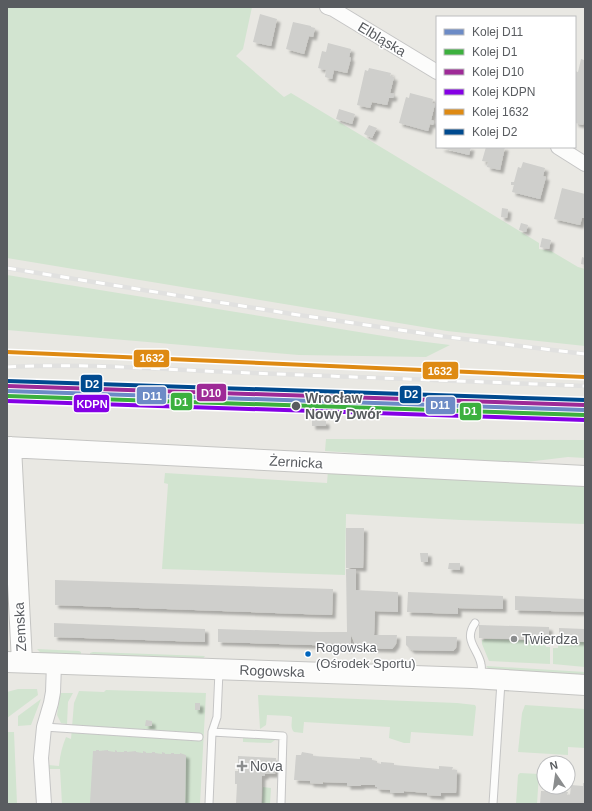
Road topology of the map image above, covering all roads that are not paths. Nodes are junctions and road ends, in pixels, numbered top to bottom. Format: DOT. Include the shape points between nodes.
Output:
graph roads {
  1 [pos="327,7"];
  2 [pos="436,71"];
  3 [pos="560,148"];
  4 [pos="585,163"];
  5 [pos="9,447"];
  6 [pos="585,476"];
  7 [pos="475,623"];
  8 [pos="15,662"];
  9 [pos="54,664"];
  10 [pos="219,670"];
  11 [pos="491,680"];
  12 [pos="585,685"];
  13 [pos="44,727"];
  14 [pos="212,732"];
  15 [pos="199,737"];
  16 [pos="44,804"];
  17 [pos="208,804"];
  18 [pos="281,804"];
  19 [pos="493,804"];
  1 -- 2 [label="street, Elbląska"];
  3 -- 4 [label="street"];
  5 -- 6 [label="street, Żernicka"];
  5 -- 8 [label="street, Zemska"];
  7 -- 11 [label="lane" via="471,631 472,644"];
  8 -- 9 [label="street, Rogowska"];
  9 -- 10 [label="street, Rogowska"];
  9 -- 13 [label="street" via="53,692"];
  10 -- 11 [label="street, Rogowska"];
  10 -- 14 [label="lane" via="217,717"];
  11 -- 12 [label="street, Rogowska"];
  11 -- 19 [label="lane"];
  13 -- 15 [label="lane"];
  13 -- 16 [label="street" via="41,758"];
  14 -- 17 [label="lane"];
  14 -- 18 [label="lane" via="283,736"];
}
